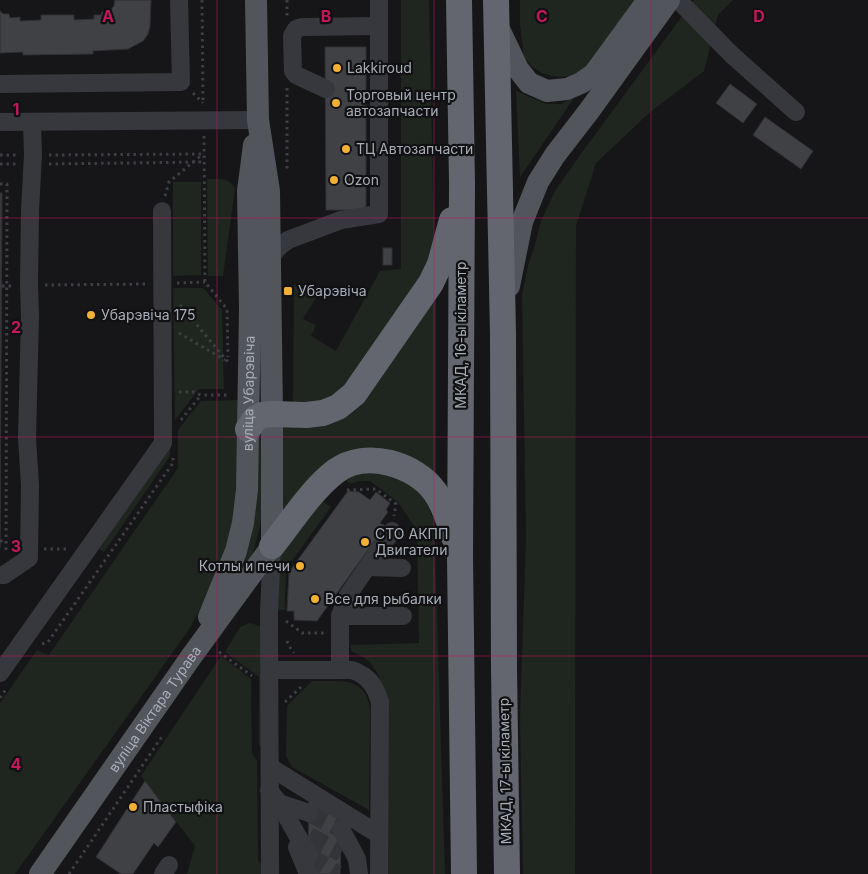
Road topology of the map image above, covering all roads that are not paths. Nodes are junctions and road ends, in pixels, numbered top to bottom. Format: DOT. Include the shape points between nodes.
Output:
graph roads {
  1 [pos="179,0"];
  2 [pos="256,0"];
  3 [pos="379,0"];
  4 [pos="459,0"];
  5 [pos="648,0"];
  6 [pos="669,0"];
  7 [pos="678,0"];
  8 [pos="496,12"];
  9 [pos="379,26"];
  10 [pos="0,84"];
  11 [pos="326,89"];
  12 [pos="796,112"];
  13 [pos="258,120"];
  14 [pos="0,122"];
  15 [pos="32,122"];
  16 [pos="462,183"];
  17 [pos="162,210"];
  18 [pos="270,257"];
  19 [pos="503,334"];
  20 [pos="272,414"];
  21 [pos="248,430"];
  22 [pos="392,531"];
  23 [pos="272,546"];
  24 [pos="460,557"];
  25 [pos="3,567"];
  26 [pos="368,567"];
  27 [pos="402,568"];
  28 [pos="403,616"];
  29 [pos="340,624"];
  30 [pos="190,657"];
  31 [pos="270,670"];
  32 [pos="340,670"];
  33 [pos="0,673"];
  34 [pos="270,767"];
  35 [pos="274,796"];
  36 [pos="309,813"];
  37 [pos="341,829"];
  38 [pos="378,834"];
  39 [pos="309,836"];
  40 [pos="341,853"];
  41 [pos="309,856"];
  42 [pos="40,874"];
  43 [pos="270,874"];
  44 [pos="308,874"];
  45 [pos="350,874"];
  46 [pos="359,874"];
  47 [pos="378,874"];
  48 [pos="464,874"];
  49 [pos="507,874"];
  1 -- 10 [label="street" via="181,82"];
  2 -- 13 [label="main road, вуліца Убарэвіча"];
  3 -- 9 [label="street"];
  4 -- 16 [label="highway, МКАД, 16-ы кіламетр"];
  5 -- 8 [label="main road" via="594,74 568,88 547,91 529,83 518,69"];
  6 -- 19 [label="main road" via="538,182 522,222 516,248"];
  7 -- 12 [label="street" via="732,55"];
  8 -- 19 [label="highway"];
  9 -- 11 [label="street" via="296,29 292,36 293,71 296,76"];
  9 -- 18 [label="street" via="372,83 379,214 341,220 288,240"];
  13 -- 15 [label="street"];
  13 -- 18 [label="main road, вуліца Убарэвіча" via="269,191"];
  13 -- 21 [label="main road, вуліца Убарэвіча" via="248,191"];
  14 -- 15 [label="street"];
  15 -- 25 [label="street" via="27,438 29,558 4,574"];
  16 -- 20 [label="highway" via="442,256 431,283 354,394 323,413"];
  16 -- 24 [label="highway, МКАД, 16-ы кіламетр"];
  17 -- 33 [label="street" via="163,443"];
  18 -- 20 [label="main road, вуліца Убарэвіча"];
  19 -- 49 [label="highway, МКАД, 17-ы кіламетр"];
  20 -- 21 [label="highway" via="256,418"];
  20 -- 23 [label="main road, вуліца Убарэвіча"];
  21 -- 30 [label="main road, вуліца Убарэвіча" via="247,490 236,551"];
  22 -- 26 [label="street"];
  23 -- 24 [label="highway" via="314,491 337,470 369,460 386,461 420,476 434,491 446,512"];
  23 -- 30 [label="main road, вуліца Віктара Турава"];
  23 -- 31 [label="street"];
  24 -- 48 [label="highway, МКАД, 16-ы кіламетр"];
  26 -- 27 [label="street"];
  26 -- 29 [label="street" via="348,594"];
  28 -- 29 [label="street"];
  29 -- 32 [label="street"];
  30 -- 42 [label="main road, вуліца Віктара Турава"];
  31 -- 32 [label="street"];
  31 -- 34 [label="street"];
  32 -- 38 [label="street" via="361,673 370,681 380,702"];
  34 -- 35 [label="street"];
  34 -- 38 [label="street"];
  35 -- 36 [label="street"];
  35 -- 39 [label="street"];
  35 -- 41 [label="street"];
  35 -- 43 [label="street"];
  35 -- 44 [label="street"];
  37 -- 46 [label="street" via="357,859"];
  38 -- 47 [label="street"];
  40 -- 45 [label="street"];
}
